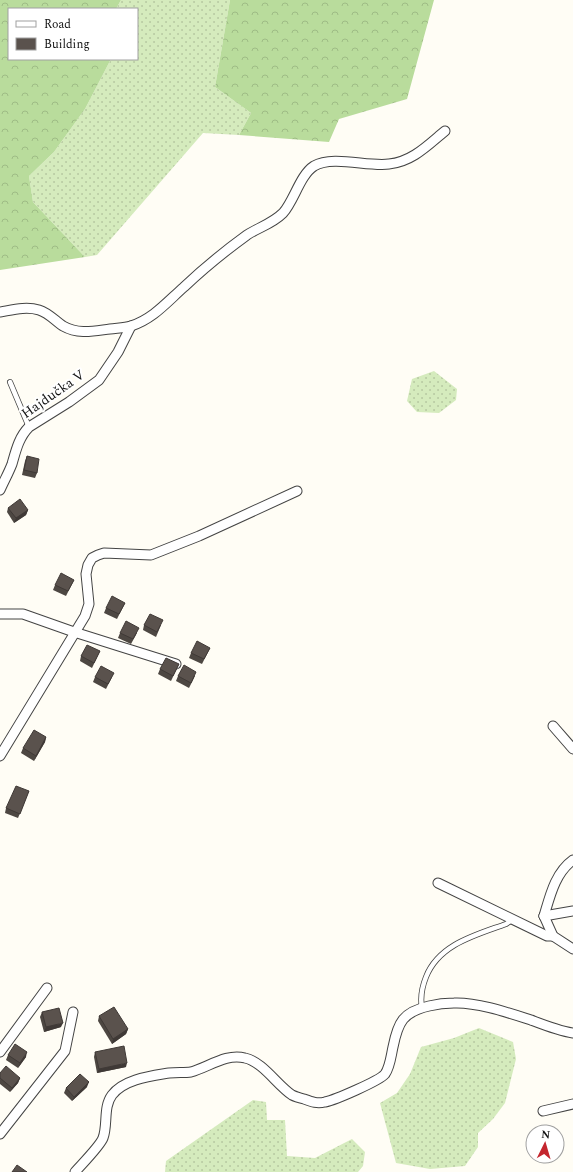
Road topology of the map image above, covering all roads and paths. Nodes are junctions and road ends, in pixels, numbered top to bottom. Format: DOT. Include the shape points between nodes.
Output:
graph roads {
  1 [pos="445,131"];
  2 [pos="0,312"];
  3 [pos="131,326"];
  4 [pos="10,382"];
  5 [pos="29,427"];
  6 [pos="0,490"];
  7 [pos="297,492"];
  8 [pos="0,614"];
  9 [pos="74,632"];
  10 [pos="176,664"];
  11 [pos="553,726"];
  12 [pos="573,748"];
  13 [pos="0,756"];
  14 [pos="573,860"];
  15 [pos="438,883"];
  16 [pos="573,911"];
  17 [pos="544,916"];
  18 [pos="512,920"];
  19 [pos="553,936"];
  20 [pos="573,949"];
  21 [pos="47,988"];
  22 [pos="422,1008"];
  23 [pos="73,1012"];
  24 [pos="573,1033"];
  25 [pos="0,1052"];
  26 [pos="573,1104"];
  27 [pos="543,1111"];
  28 [pos="0,1134"];
  29 [pos="75,1172"];
  1 -- 3 [label="street" via="416,155 389,164 328,162 316,165 309,170 284,212 273,222 230,247 153,316"];
  2 -- 3 [label="street" via="24,308 40,310 62,326 77,332"];
  3 -- 5 [label="street, Hajdučka V" via="118,352 99,380"];
  4 -- 5 [label="lane"];
  5 -- 6 [label="street, Hajdučka V" via="16,447"];
  7 -- 9 [label="street" via="151,555 104,553 92,558 86,574 89,604 85,616"];
  8 -- 9 [label="street" via="23,614"];
  9 -- 10 [label="street"];
  9 -- 13 [label="street"];
  11 -- 12 [label="street"];
  14 -- 17 [label="street" via="560,873"];
  15 -- 18 [label="street"];
  16 -- 17 [label="street"];
  17 -- 19 [label="street"];
  18 -- 19 [label="street" via="547,936"];
  18 -- 22 [label="lane" via="456,944 442,954 431,966 424,982"];
  19 -- 20 [label="street"];
  21 -- 25 [label="street"];
  22 -- 24 [label="street" via="455,1003 475,1005"];
  22 -- 29 [label="street" via="411,1011 400,1024 388,1067 382,1076 327,1102 317,1103 293,1095 247,1058 226,1058 190,1072 138,1079 111,1096 103,1139"];
  23 -- 28 [label="street" via="65,1051"];
  26 -- 27 [label="street"];
}
